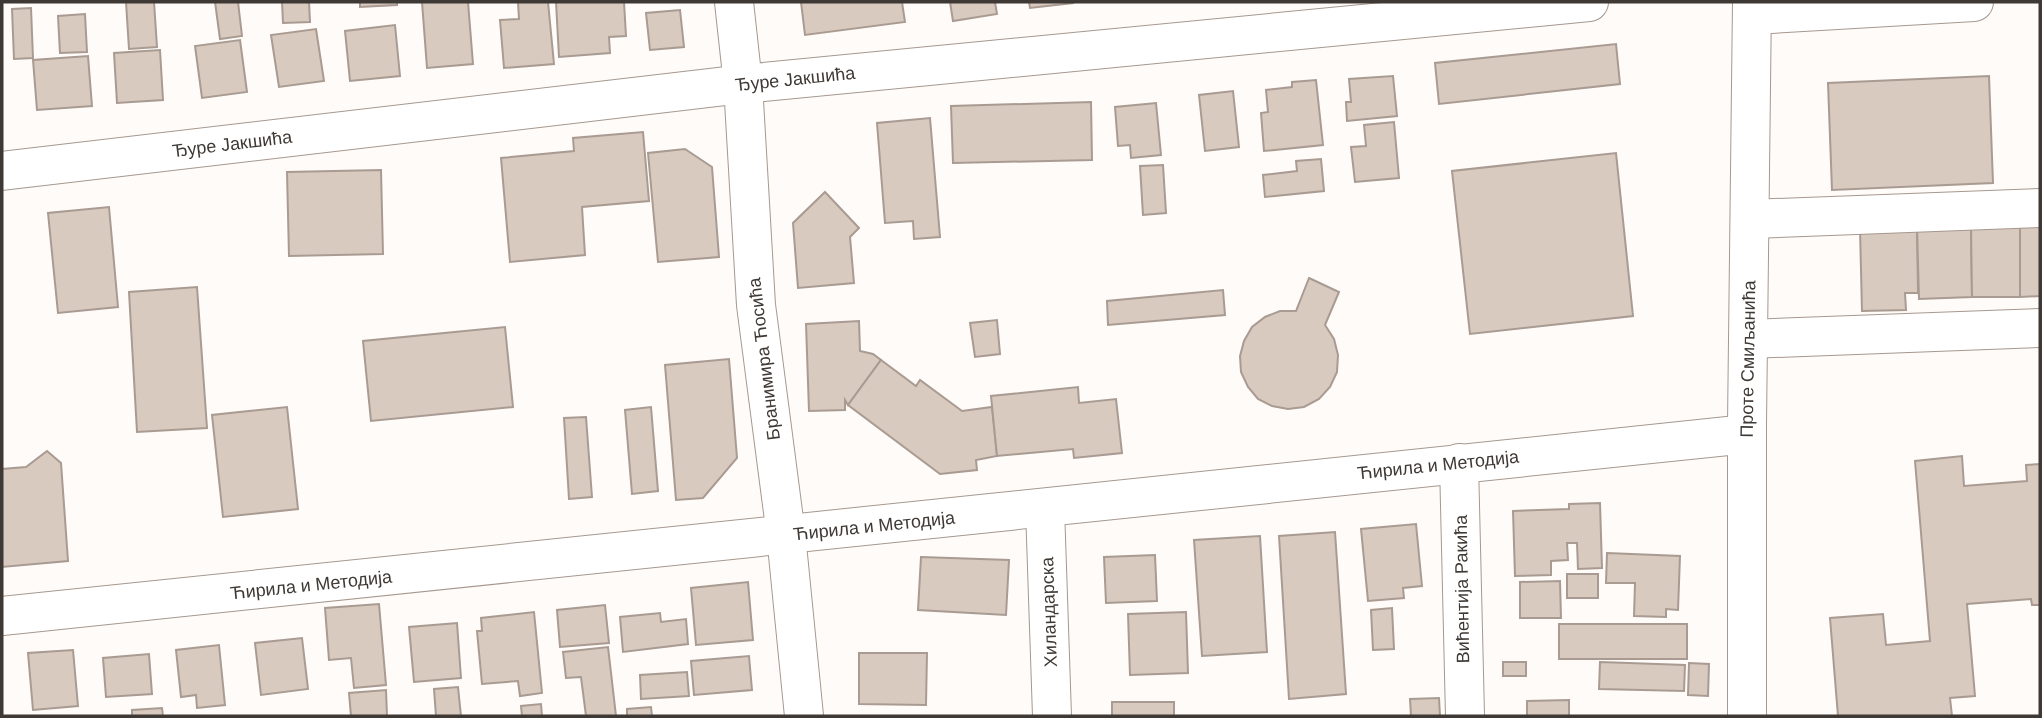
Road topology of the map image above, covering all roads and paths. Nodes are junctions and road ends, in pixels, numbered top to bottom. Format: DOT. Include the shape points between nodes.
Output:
graph roads {
  1 [pos="734,2"];
  2 [pos="1589,2"];
  3 [pos="1974,2"];
  4 [pos="1753,8"];
  5 [pos="743,84"];
  6 [pos="2,171"];
  7 [pos="2040,208"];
  8 [pos="1750,219"];
  9 [pos="2040,328"];
  10 [pos="1748,339"];
  11 [pos="1747,434"];
  12 [pos="1459,463"];
  13 [pos="1045,508"];
  14 [pos="786,535"];
  15 [pos="2,616"];
  16 [pos="804,716"];
  17 [pos="1052,716"];
  18 [pos="1465,716"];
  19 [pos="1747,716"];
  1 -- 5 [label="street, Бранимира Ћосића"];
  2 -- 5 [label="street, Ђуре Јакшића"];
  3 -- 4 [label="street"];
  4 -- 8 [label="street, Проте Смиљанића"];
  5 -- 6 [label="street, Ђуре Јакшића"];
  5 -- 14 [label="street, Бранимира Ћосића" via="756,305"];
  7 -- 8 [label="street"];
  8 -- 10 [label="street, Проте Смиљанића"];
  9 -- 10 [label="street"];
  10 -- 11 [label="street, Проте Смиљанића"];
  11 -- 12 [label="street, Ћирила и Методија"];
  11 -- 19 [label="street, Проте Смиљанића"];
  12 -- 13 [label="street, Ћирила и Методија"];
  12 -- 18 [label="street, Вићентија Ракића"];
  13 -- 14 [label="street, Ћирила и Методија"];
  13 -- 17 [label="street, Хиландарска"];
  14 -- 15 [label="street, Ћирила и Методија"];
  14 -- 16 [label="street, Бранимира Ћосића"];
}
